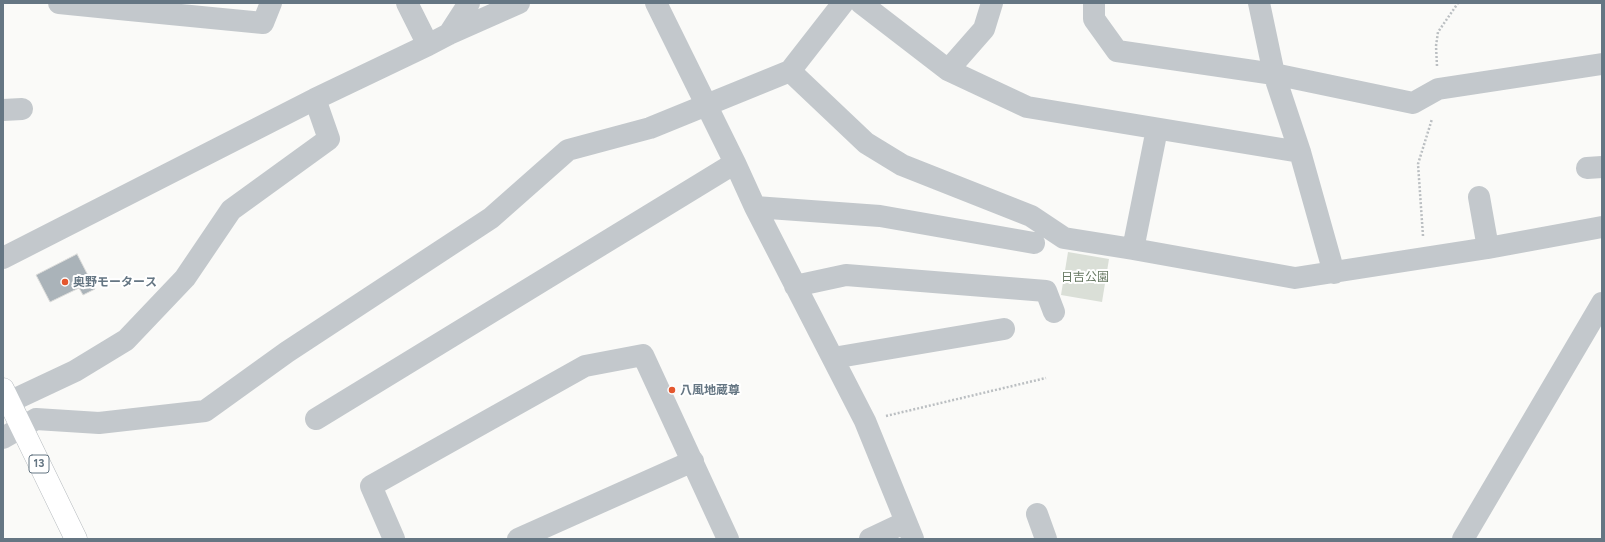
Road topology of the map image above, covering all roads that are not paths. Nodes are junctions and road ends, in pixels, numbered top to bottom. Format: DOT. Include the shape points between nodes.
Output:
graph roads {
  1 [pos="59,3"];
  2 [pos="271,3"];
  3 [pos="407,3"];
  4 [pos="469,3"];
  5 [pos="519,3"];
  6 [pos="656,3"];
  7 [pos="843,3"];
  8 [pos="861,3"];
  9 [pos="992,3"];
  10 [pos="1094,3"];
  11 [pos="1259,3"];
  12 [pos="120,6"];
  13 [pos="449,34"];
  14 [pos="428,45"];
  15 [pos="1602,64"];
  16 [pos="948,70"];
  17 [pos="790,71"];
  18 [pos="1274,74"];
  19 [pos="314,99"];
  20 [pos="706,105"];
  21 [pos="1157,129"];
  22 [pos="1300,152"];
  23 [pos="735,163"];
  24 [pos="1479,197"];
  25 [pos="755,207"];
  26 [pos="1602,227"];
  27 [pos="1034,243"];
  28 [pos="1488,248"];
  29 [pos="1133,249"];
  30 [pos="3,258"];
  31 [pos="1334,273"];
  32 [pos="795,286"];
  33 [pos="1602,302"];
  34 [pos="1054,312"];
  35 [pos="1004,330"];
  36 [pos="833,358"];
  37 [pos="6,395"];
  38 [pos="316,419"];
  39 [pos="12,433"];
  40 [pos="693,461"];
  41 [pos="1037,514"];
  42 [pos="910,531"];
  43 [pos="76,539"];
  44 [pos="394,539"];
  45 [pos="518,539"];
  46 [pos="728,539"];
  47 [pos="870,539"];
  48 [pos="1046,539"];
  49 [pos="1463,539"];
  1 -- 12 [label="street"];
  2 -- 12 [label="street" via="263,22"];
  3 -- 14 [label="street"];
  4 -- 13 [label="street"];
  5 -- 13 [label="street"];
  6 -- 20 [label="street"];
  7 -- 17 [label="street"];
  8 -- 16 [label="street"];
  9 -- 16 [label="street" via="984,29"];
  10 -- 18 [label="street" via="1094,19 1117,51"];
  11 -- 18 [label="street"];
  13 -- 14 [label="street"];
  14 -- 19 [label="street"];
  15 -- 18 [label="street" via="1438,89 1412,103"];
  16 -- 21 [label="street" via="1027,107"];
  17 -- 20 [label="street"];
  17 -- 29 [label="street" via="866,143 902,165 1031,216 1064,238"];
  18 -- 22 [label="street"];
  19 -- 30 [label="street"];
  19 -- 37 [label="street" via="330,139 231,210 185,278 126,340 75,371"];
  20 -- 23 [label="street"];
  20 -- 39 [label="street" via="650,128 568,150 491,218 287,352 205,411 100,423 36,419"];
  21 -- 22 [label="street"];
  21 -- 29 [label="street"];
  22 -- 31 [label="street"];
  23 -- 25 [label="street"];
  23 -- 38 [label="street"];
  24 -- 28 [label="street"];
  25 -- 27 [label="street" via="880,216"];
  25 -- 32 [label="street"];
  26 -- 28 [label="street"];
  28 -- 31 [label="street"];
  29 -- 31 [label="street" via="1295,278"];
  32 -- 34 [label="street" via="846,275 1046,291"];
  32 -- 36 [label="street"];
  33 -- 49 [label="street"];
  35 -- 36 [label="street"];
  36 -- 42 [label="street" via="865,421"];
  37 -- 39 [label="main road, 13"];
  39 -- 43 [label="main road, 13"];
  40 -- 44 [label="street" via="643,354 585,366 371,486"];
  40 -- 45 [label="street"];
  40 -- 46 [label="street"];
  41 -- 48 [label="street"];
  42 -- 47 [label="street"];
}
